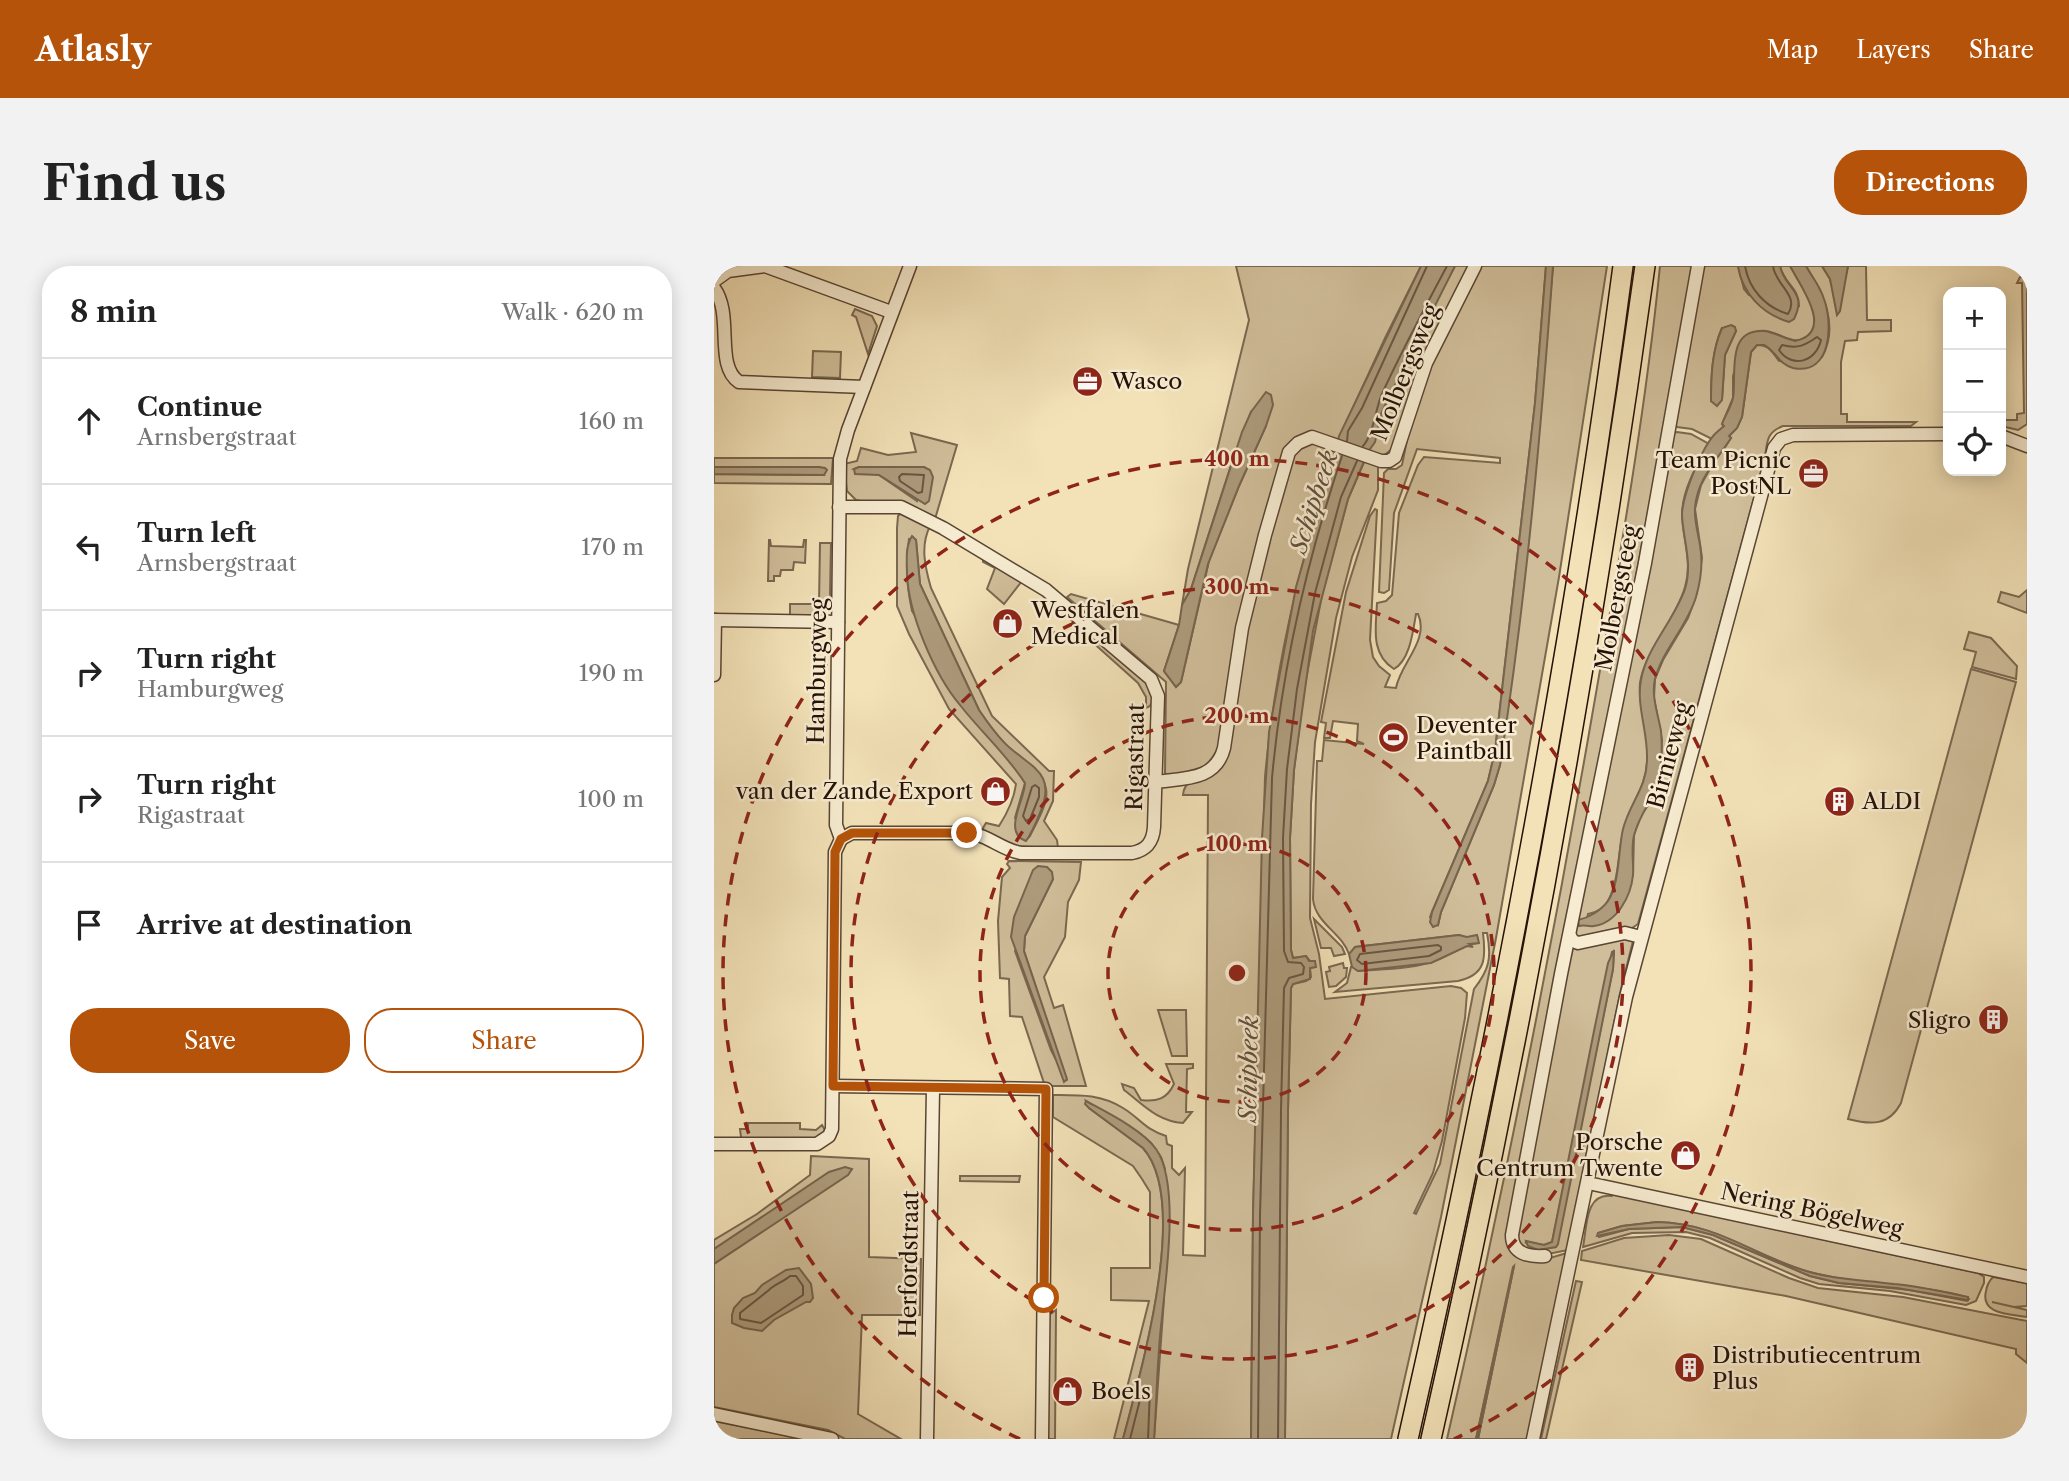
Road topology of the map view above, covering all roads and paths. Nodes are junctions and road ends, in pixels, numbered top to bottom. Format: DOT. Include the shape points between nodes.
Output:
graph roads {
  1 [pos="910,266"];
  2 [pos="1475,266"];
  3 [pos="1623,266"];
  4 [pos="1645,266"];
  5 [pos="1698,266"];
  6 [pos="714,281"];
  7 [pos="714,288"];
  8 [pos="891,312"];
  9 [pos="864,387"];
  10 [pos="1943,434"];
  11 [pos="2006,438"];
  12 [pos="2026,446"];
  13 [pos="839,507"];
  14 [pos="715,620"];
  15 [pos="838,622"];
  16 [pos="714,675"];
  17 [pos="1155,782"];
  18 [pos="841,839"];
  19 [pos="1570,936"];
  20 [pos="1641,937"];
  21 [pos="833,1086"];
  22 [pos="933,1089"];
  23 [pos="714,1144"];
  24 [pos="1588,1183"];
  25 [pos="1545,1256"];
  26 [pos="2027,1277"];
  27 [pos="714,1414"];
  28 [pos="832,1439"];
  29 [pos="927,1439"];
  30 [pos="1042,1439"];
  31 [pos="1408,1439"];
  32 [pos="1431,1439"];
  33 [pos="1533,1439"];
  1 -- 8 [label="street, Hamburgweg"];
  2 -- 17 [label="street, Molbergsweg" via="1421,376 1395,457 1385,462 1307,438 1294,447 1286,460 1242,628 1220,762 1199,776"];
  3 -- 31 [label="highway" via="1571,613 1518,915"];
  4 -- 32 [label="highway" via="1565,779"];
  5 -- 19 [label="street, Molbergsteeg" via="1645,563"];
  6 -- 8 [label="street" via="728,271 765,266"];
  7 -- 9 [label="street" via="722,299 722,364 731,378"];
  8 -- 9 [label="street, Hamburgweg"];
  9 -- 13 [label="street, Hamburgweg" via="842,450"];
  10 -- 20 [label="street, Birnieweg" via="1793,435 1775,445"];
  11 -- 12 [label="street"];
  13 -- 15 [label="street, Hamburgweg"];
  13 -- 17 [label="street, Rigastraat" via="901,507 943,528 1046,590 1147,675 1158,696"];
  14 -- 15 [label="street"];
  14 -- 16 [label="street"];
  15 -- 18 [label="street, Hamburgweg" via="836,825"];
  17 -- 18 [label="street, Rigastraat" via="1153,837 1137,852 1021,853 967,833 852,833"];
  18 -- 21 [label="street, Hamburgweg" via="835,852"];
  19 -- 20 [label="street" via="1578,943 1625,933"];
  19 -- 25 [label="street, Molbergsteeg" via="1512,1235 1513,1245 1526,1256"];
  20 -- 24 [label="street, Birnieweg"];
  21 -- 22 [label="street"];
  21 -- 23 [label="street, Hamburgweg" via="832,1129 824,1141 808,1145"];
  22 -- 29 [label="street, Herfordstraat"];
  22 -- 30 [label="street" via="1046,1089"];
  24 -- 26 [label="street, Nering Bögelweg"];
  24 -- 33 [label="street, Birnieweg"];
  27 -- 28 [label="street"];
}
